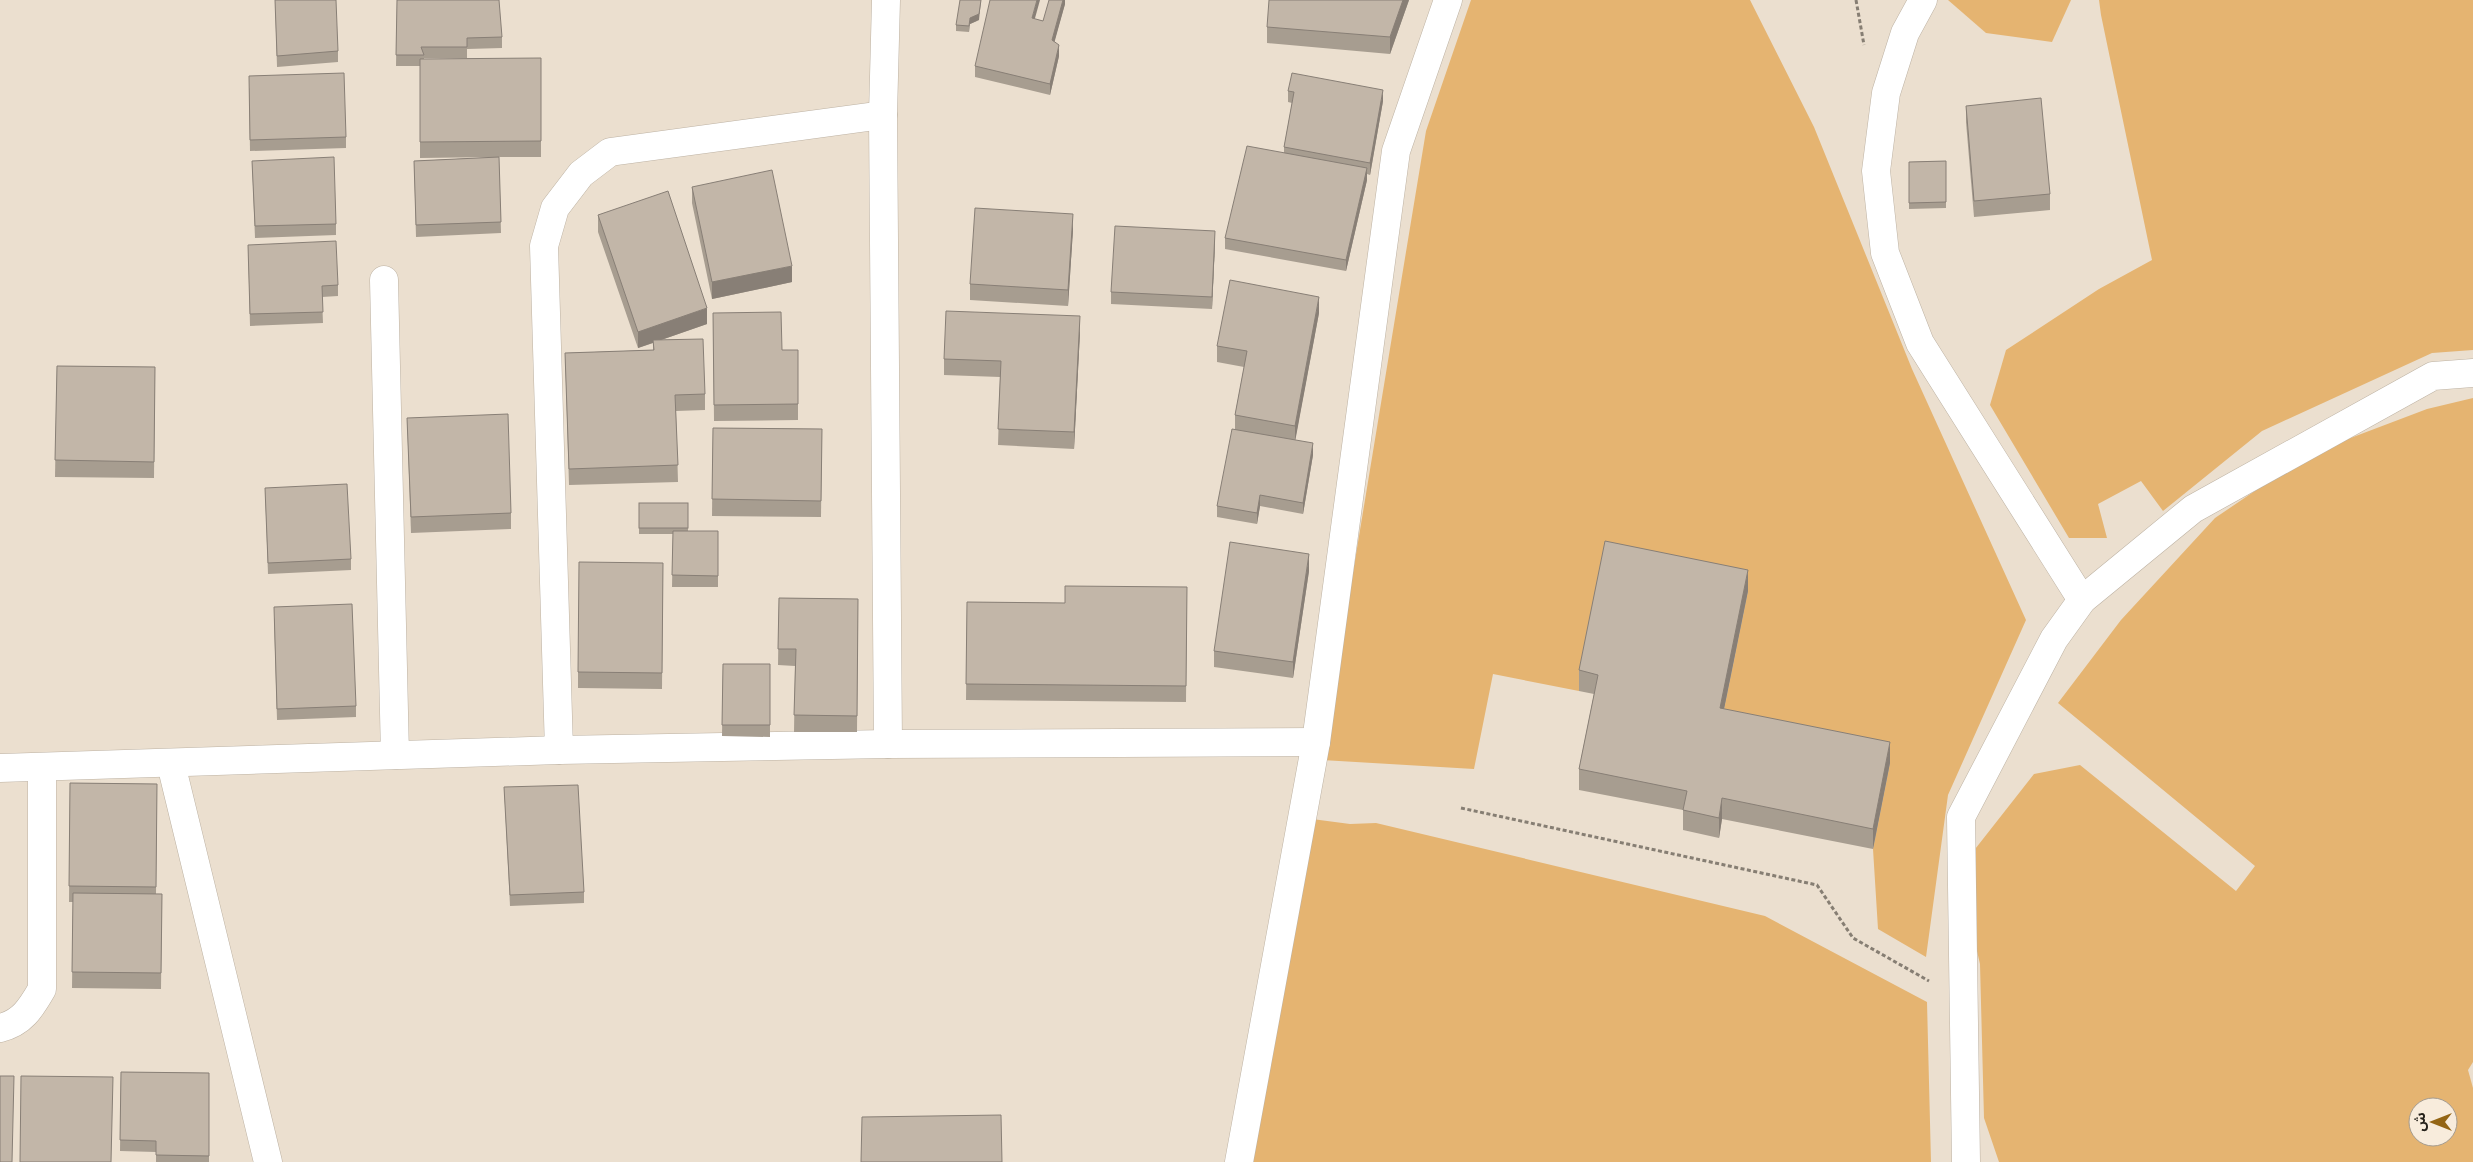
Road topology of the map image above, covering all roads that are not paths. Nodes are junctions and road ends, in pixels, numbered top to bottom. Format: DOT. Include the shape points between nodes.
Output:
graph roads {
  1 [pos="886,0"];
  2 [pos="1448,0"];
  3 [pos="1923,0"];
  4 [pos="883,115"];
  5 [pos="384,280"];
  6 [pos="2473,373"];
  7 [pos="2082,600"];
  8 [pos="1316,742"];
  9 [pos="888,744"];
  10 [pos="559,750"];
  11 [pos="395,755"];
  12 [pos="171,764"];
  13 [pos="0,768"];
  14 [pos="42,768"];
  15 [pos="0,1028"];
  16 [pos="268,1162"];
  17 [pos="1239,1162"];
  18 [pos="1966,1162"];
  1 -- 4 [label="street"];
  2 -- 8 [label="street" via="1396,152"];
  3 -- 7 [label="street" via="1905,33 1886,93 1876,171 1885,252 1920,343"];
  4 -- 9 [label="street"];
  4 -- 10 [label="street" via="610,152 581,174 555,208 544,246"];
  5 -- 11 [label="street"];
  6 -- 7 [label="street" via="2433,376 2193,509"];
  7 -- 18 [label="street" via="2054,639 1961,817"];
  8 -- 9 [label="street"];
  8 -- 17 [label="street"];
  9 -- 10 [label="street"];
  10 -- 11 [label="street"];
  11 -- 12 [label="street"];
  12 -- 14 [label="street"];
  12 -- 16 [label="street"];
  13 -- 14 [label="street"];
  14 -- 15 [label="street" via="42,989 30,1011 12,1026"];
}
